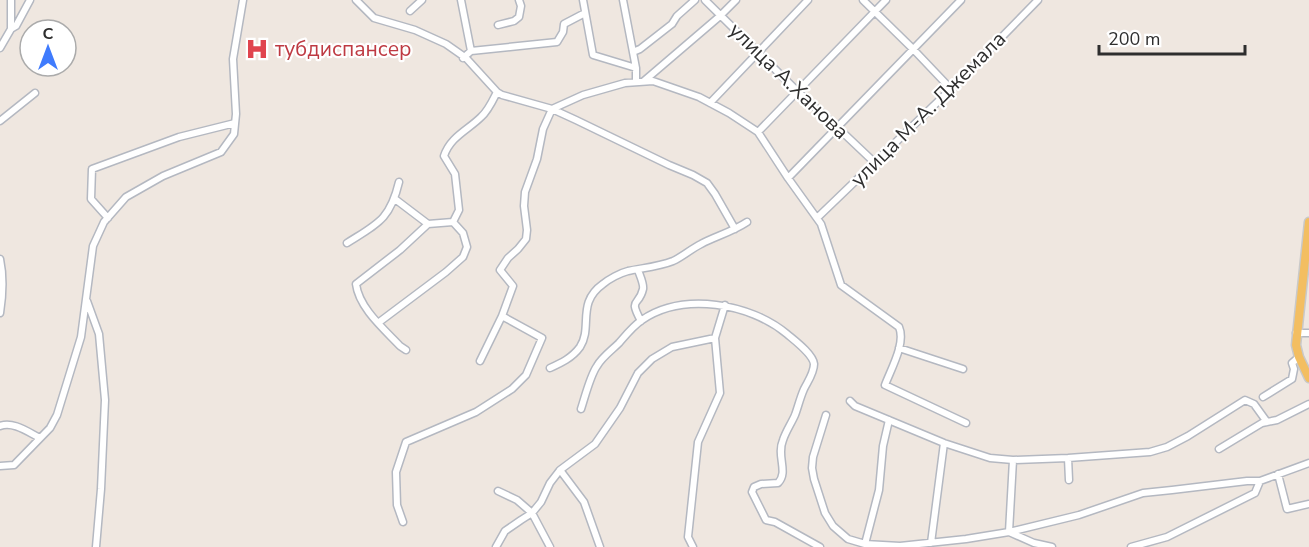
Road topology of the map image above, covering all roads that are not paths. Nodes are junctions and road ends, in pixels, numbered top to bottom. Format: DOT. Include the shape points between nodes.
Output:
graph roads {
  1 [pos="11,0"];
  2 [pos="30,0"];
  3 [pos="243,0"];
  4 [pos="356,0"];
  5 [pos="422,0"];
  6 [pos="461,0"];
  7 [pos="519,0"];
  8 [pos="583,0"];
  9 [pos="623,0"];
  10 [pos="695,0"];
  11 [pos="705,0"];
  12 [pos="735,0"];
  13 [pos="808,0"];
  14 [pos="863,0"];
  15 [pos="886,0"];
  16 [pos="961,0"];
  17 [pos="1038,0"];
  18 [pos="410,11"];
  19 [pos="875,12"];
  20 [pos="585,13"];
  21 [pos="720,16"];
  22 [pos="498,25"];
  23 [pos="11,29"];
  24 [pos="0,48"];
  25 [pos="913,49"];
  26 [pos="471,51"];
  27 [pos="633,52"];
  28 [pos="758,52"];
  29 [pos="464,57"];
  30 [pos="636,68"];
  31 [pos="636,82"];
  32 [pos="644,82"];
  33 [pos="951,89"];
  34 [pos="797,91"];
  35 [pos="498,92"];
  36 [pos="35,93"];
  37 [pos="710,103"];
  38 [pos="552,110"];
  39 [pos="0,121"];
  40 [pos="235,123"];
  41 [pos="837,127"];
  42 [pos="758,132"];
  43 [pos="874,163"];
  44 [pos="788,178"];
  45 [pos="399,182"];
  46 [pos="395,199"];
  47 [pos="108,218"];
  48 [pos="817,218"];
  49 [pos="453,222"];
  50 [pos="747,222"];
  51 [pos="1309,222"];
  52 [pos="428,224"];
  53 [pos="735,230"];
  54 [pos="347,243"];
  55 [pos="0,259"];
  56 [pos="638,270"];
  57 [pos="1305,280"];
  58 [pos="87,300"];
  59 [pos="725,305"];
  60 [pos="0,313"];
  61 [pos="502,316"];
  62 [pos="641,321"];
  63 [pos="378,323"];
  64 [pos="1296,333"];
  65 [pos="1309,333"];
  66 [pos="715,338"];
  67 [pos="899,348"];
  68 [pos="406,350"];
  69 [pos="1299,357"];
  70 [pos="480,361"];
  71 [pos="550,368"];
  72 [pos="963,369"];
  73 [pos="1309,378"];
  74 [pos="1263,398"];
  75 [pos="850,401"];
  76 [pos="1309,404"];
  77 [pos="581,409"];
  78 [pos="826,415"];
  79 [pos="889,420"];
  80 [pos="1267,422"];
  81 [pos="966,423"];
  82 [pos="0,426"];
  83 [pos="40,438"];
  84 [pos="944,443"];
  85 [pos="1219,449"];
  86 [pos="1068,458"];
  87 [pos="1013,460"];
  88 [pos="1309,463"];
  89 [pos="0,466"];
  90 [pos="560,470"];
  91 [pos="1278,474"];
  92 [pos="1070,480"];
  93 [pos="1260,481"];
  94 [pos="498,491"];
  95 [pos="1309,504"];
  96 [pos="532,513"];
  97 [pos="403,522"];
  98 [pos="1009,532"];
  99 [pos="932,543"];
  100 [pos="865,544"];
  101 [pos="96,547"];
  102 [pos="496,547"];
  103 [pos="550,547"];
  104 [pos="600,547"];
  105 [pos="693,547"];
  106 [pos="820,547"];
  107 [pos="1052,547"];
  108 [pos="1131,547"];
  1 -- 23 [label="street"];
  2 -- 23 [label="street"];
  3 -- 40 [label="street" via="233,59"];
  4 -- 29 [label="street" via="374,18 415,30"];
  5 -- 18 [label="street"];
  6 -- 26 [label="street"];
  7 -- 22 [label="street" via="519,17"];
  8 -- 20 [label="street"];
  9 -- 27 [label="street"];
  10 -- 27 [label="street" via="672,24"];
  11 -- 21 [label="street, улица А.Ханова"];
  12 -- 21 [label="street"];
  13 -- 28 [label="street"];
  14 -- 19 [label="street"];
  15 -- 19 [label="street"];
  16 -- 25 [label="street"];
  17 -- 33 [label="street, улица М-А. Джемала"];
  19 -- 25 [label="street"];
  19 -- 34 [label="street"];
  20 -- 26 [label="street" via="564,24 557,42"];
  20 -- 30 [label="street" via="593,55"];
  21 -- 28 [label="street, улица А.Ханова"];
  21 -- 32 [label="street"];
  23 -- 24 [label="street"];
  25 -- 33 [label="street"];
  25 -- 41 [label="street"];
  26 -- 29 [label="street"];
  27 -- 30 [label="street"];
  28 -- 34 [label="street, улица А.Ханова"];
  28 -- 37 [label="street"];
  29 -- 35 [label="street"];
  30 -- 31 [label="street"];
  31 -- 32 [label="street"];
  31 -- 38 [label="street" via="583,95"];
  32 -- 37 [label="street" via="653,81"];
  33 -- 43 [label="street, улица М-А. Джемала"];
  34 -- 41 [label="street, улица А.Ханова"];
  34 -- 42 [label="street"];
  35 -- 38 [label="street"];
  35 -- 49 [label="street" via="483,116 446,148 444,156 455,174 459,210"];
  36 -- 39 [label="street"];
  37 -- 42 [label="street"];
  38 -- 53 [label="street" via="707,183"];
  38 -- 61 [label="street" via="525,192 526,239 500,270 513,286"];
  40 -- 47 [label="street" via="234,134 221,152 126,196"];
  40 -- 47 [label="street" via="92,169 91,199"];
  41 -- 43 [label="street, улица А.Ханова"];
  41 -- 44 [label="street"];
  42 -- 44 [label="street"];
  43 -- 48 [label="street, улица М-А. Джемала"];
  44 -- 48 [label="street"];
  45 -- 46 [label="street"];
  46 -- 52 [label="street"];
  46 -- 54 [label="street" via="385,217"];
  47 -- 58 [label="street" via="93,246"];
  48 -- 67 [label="street" via="841,285 899,327"];
  49 -- 52 [label="street"];
  49 -- 63 [label="street" via="463,233 467,247 463,257"];
  50 -- 53 [label="street"];
  51 -- 57 [label="main road"];
  52 -- 63 [label="street" via="356,284 369,314"];
  53 -- 56 [label="street" via="702,243 673,261"];
  55 -- 60 [label="street"];
  56 -- 62 [label="street" via="644,287 634,309"];
  56 -- 71 [label="street" via="626,271 591,296 580,347 567,360"];
  57 -- 64 [label="main road"];
  58 -- 83 [label="street" via="81,337 57,415"];
  58 -- 101 [label="street" via="99,334 105,400"];
  59 -- 62 [label="street" via="678,305"];
  59 -- 66 [label="street"];
  59 -- 106 [label="street" via="774,324 813,359 813,371 782,442 781,480 761,484 752,492 766,520"];
  61 -- 70 [label="street"];
  61 -- 97 [label="street" via="542,338 526,375 476,412 406,442 396,472 397,505"];
  62 -- 77 [label="street" via="596,366"];
  63 -- 68 [label="street"];
  64 -- 65 [label="street"];
  64 -- 69 [label="main road"];
  66 -- 90 [label="street" via="672,347 651,359 638,373 595,444"];
  66 -- 105 [label="street" via="720,393 698,442 688,537"];
  67 -- 72 [label="street"];
  67 -- 81 [label="street" via="885,385"];
  69 -- 73 [label="main road"];
  69 -- 74 [label="street" via="1293,363 1292,379"];
  75 -- 79 [label="street"];
  76 -- 80 [label="street"];
  78 -- 100 [label="street" via="813,457 814,478 833,526 848,539"];
  79 -- 84 [label="street"];
  79 -- 100 [label="street" via="879,490"];
  80 -- 85 [label="street"];
  80 -- 86 [label="street" via="1254,404 1245,400 1167,447 1150,452"];
  82 -- 83 [label="street" via="22,428"];
  83 -- 89 [label="street" via="14,465"];
  84 -- 87 [label="street" via="990,458"];
  84 -- 99 [label="street"];
  86 -- 87 [label="street"];
  86 -- 92 [label="street"];
  87 -- 98 [label="street"];
  88 -- 91 [label="street"];
  90 -- 96 [label="street"];
  90 -- 104 [label="street" via="584,502"];
  91 -- 93 [label="street"];
  91 -- 95 [label="street" via="1287,508"];
  93 -- 98 [label="street" via="1143,493 1079,515"];
  93 -- 108 [label="street" via="1256,493 1167,537"];
  94 -- 96 [label="street"];
  96 -- 102 [label="street" via="505,531"];
  96 -- 103 [label="street"];
  98 -- 99 [label="street"];
  98 -- 107 [label="street"];
  99 -- 100 [label="street"];
}
